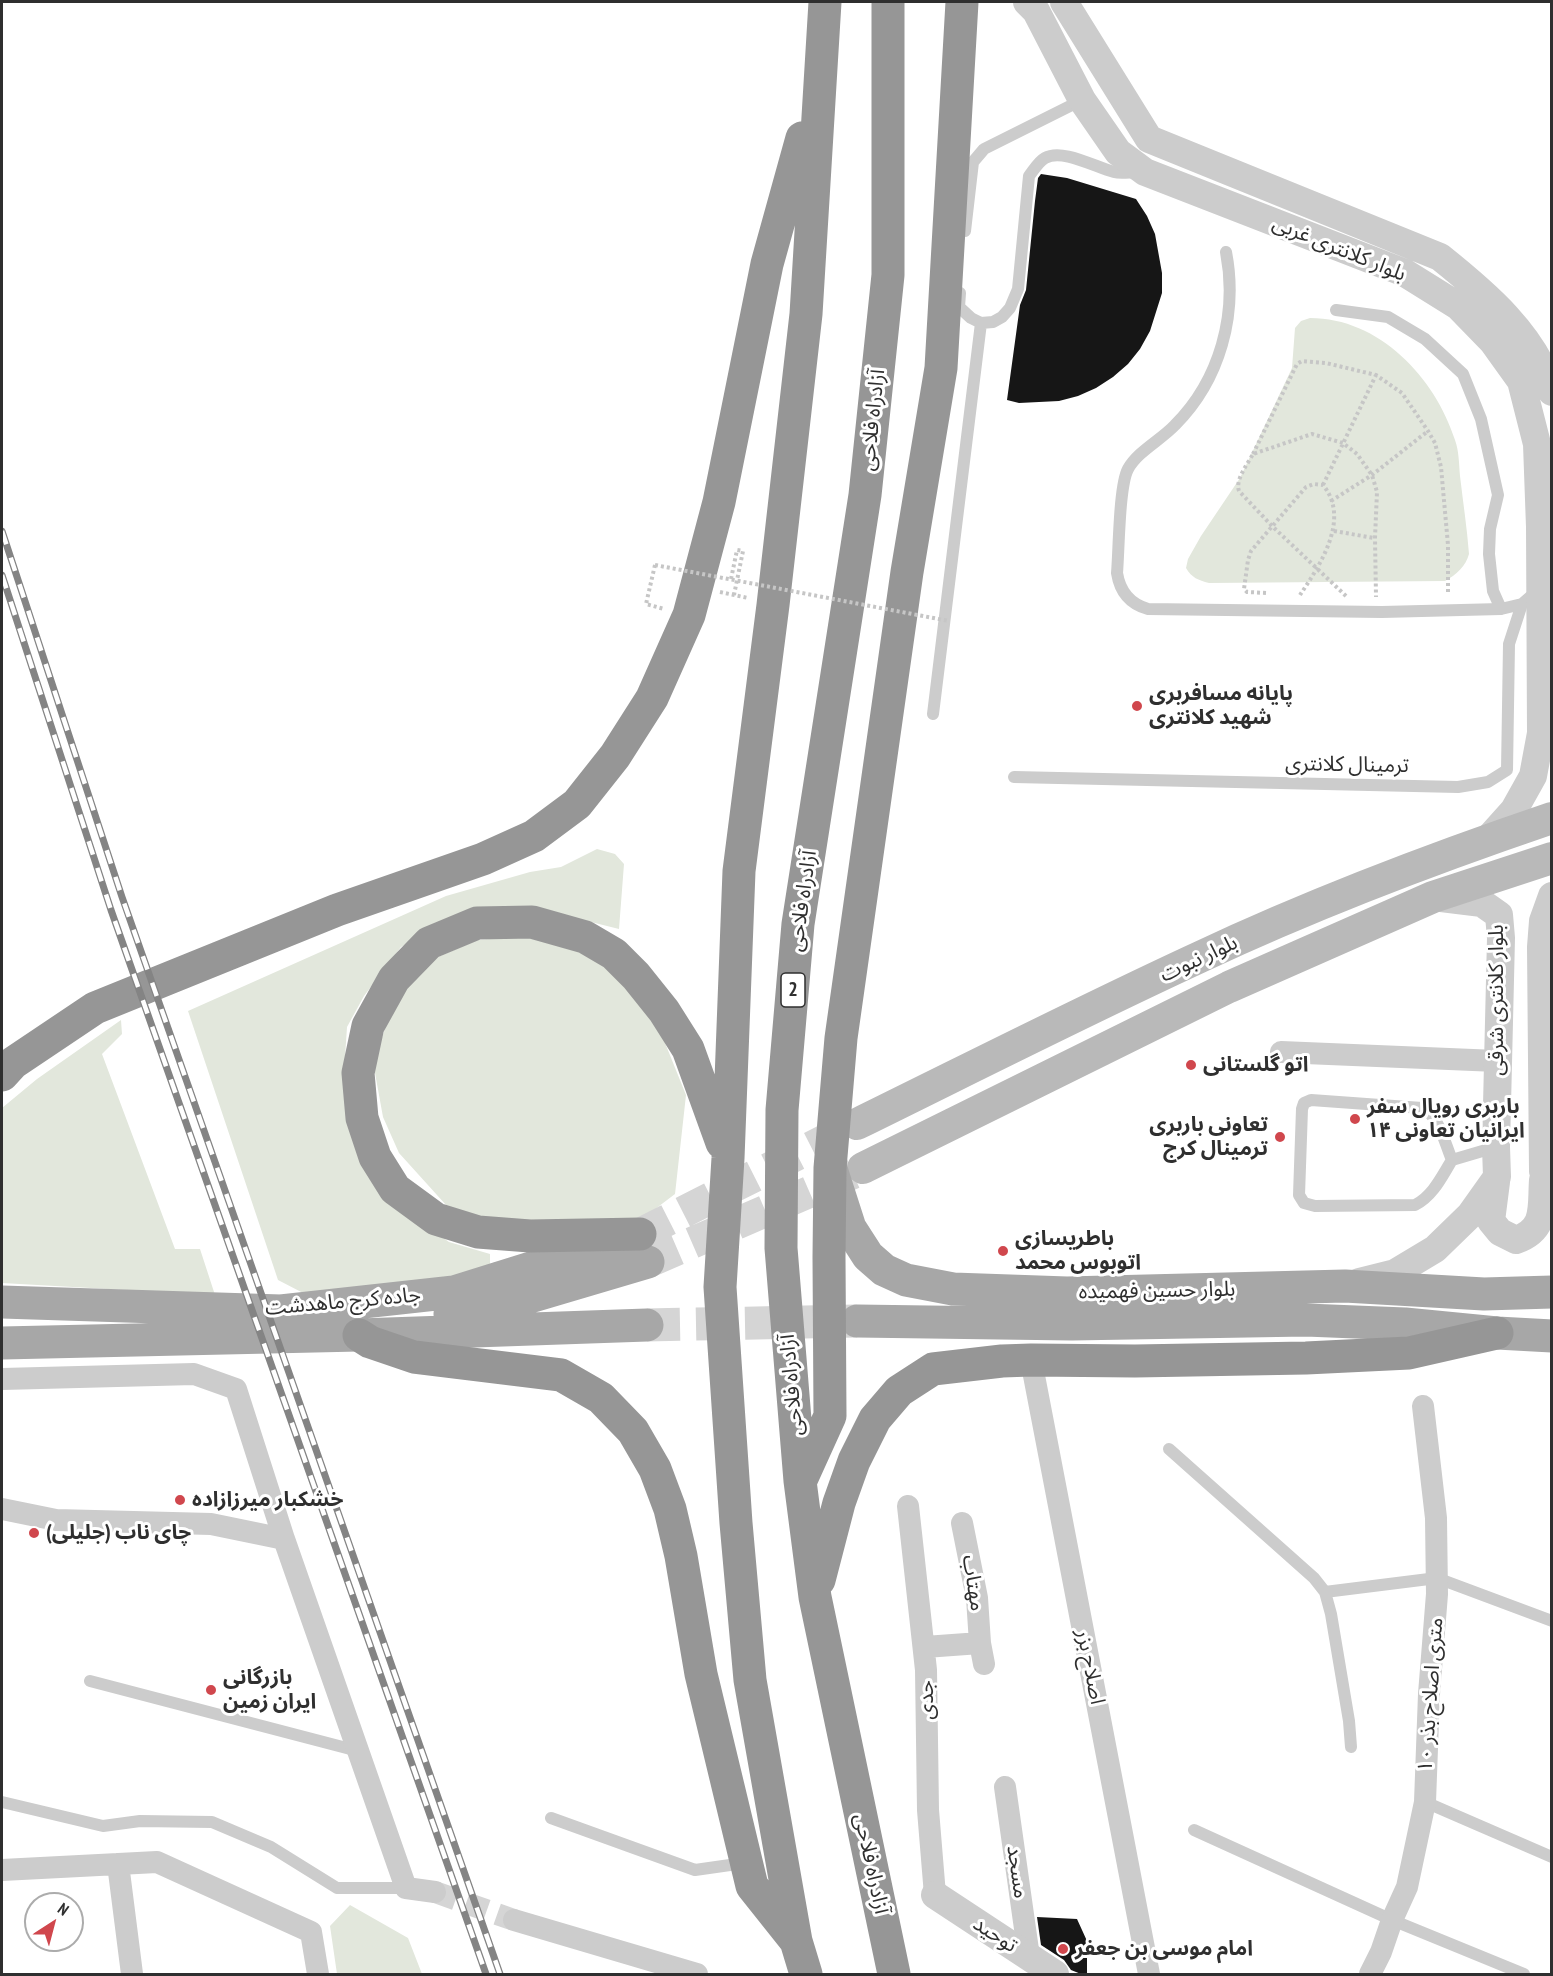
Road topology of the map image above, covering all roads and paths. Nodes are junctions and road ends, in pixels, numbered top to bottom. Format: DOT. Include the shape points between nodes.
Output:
graph roads {
  1 [pos="825,2"];
  2 [pos="888,2"];
  3 [pos="1064,2"];
  4 [pos="964,5"];
  5 [pos="1032,5"];
  6 [pos="820,75"];
  7 [pos="1082,100"];
  8 [pos="1145,172"];
  9 [pos="963,248"];
  10 [pos="1226,252"];
  11 [pos="960,282"];
  12 [pos="1336,310"];
  13 [pos="981,323"];
  14 [pos="1376,375"];
  15 [pos="1551,392"];
  16 [pos="1428,431"];
  17 [pos="1343,443"];
  18 [pos="1253,454"];
  19 [pos="1372,475"];
  20 [pos="1323,485"];
  21 [pos="1331,501"];
  22 [pos="1272,526"];
  23 [pos="1334,531"];
  24 [pos="1375,538"];
  25 [pos="1318,568"];
  26 [pos="731,579"];
  27 [pos="696,587"];
  28 [pos="1247,592"];
  29 [pos="734,595"];
  30 [pos="1300,595"];
  31 [pos="1346,596"];
  32 [pos="1448,596"];
  33 [pos="1531,596"];
  34 [pos="1377,597"];
  35 [pos="646,604"];
  36 [pos="773,605"];
  37 [pos="1501,609"];
  38 [pos="950,621"];
  39 [pos="933,714"];
  40 [pos="1542,733"];
  41 [pos="1551,768"];
  42 [pos="1014,777"];
  43 [pos="1551,818"];
  44 [pos="1488,839"];
  45 [pos="1551,858"];
  46 [pos="1551,896"];
  47 [pos="1433,897"];
  48 [pos="1281,1052"];
  49 [pos="1497,1061"];
  50 [pos="1542,1062"];
  51 [pos="2,1075"];
  52 [pos="857,1124"];
  53 [pos="1496,1147"];
  54 [pos="728,1158"];
  55 [pos="1452,1160"];
  56 [pos="830,1168"];
  57 [pos="863,1168"];
  58 [pos="1543,1171"];
  59 [pos="1497,1177"];
  60 [pos="1551,1201"];
  61 [pos="644,1248"];
  62 [pos="1345,1286"];
  63 [pos="1551,1292"];
  64 [pos="2,1300"];
  65 [pos="857,1321"];
  66 [pos="647,1325"];
  67 [pos="1497,1333"];
  68 [pos="359,1335"];
  69 [pos="1551,1336"];
  70 [pos="2,1342"];
  71 [pos="1031,1360"];
  72 [pos="2,1378"];
  73 [pos="1423,1406"];
  74 [pos="1169,1449"];
  75 [pos="800,1481"];
  76 [pos="908,1506"];
  77 [pos="2,1509"];
  78 [pos="962,1523"];
  79 [pos="284,1539"];
  80 [pos="1437,1578"];
  81 [pos="1324,1592"];
  82 [pos="815,1597"];
  83 [pos="1551,1622"];
  84 [pos="925,1647"];
  85 [pos="90,1681"];
  86 [pos="1352,1747"];
  87 [pos="358,1751"];
  88 [pos="1005,1787"];
  89 [pos="2,1802"];
  90 [pos="1425,1802"];
  91 [pos="551,1818"];
  92 [pos="1194,1830"];
  93 [pos="1551,1857"];
  94 [pos="746,1862"];
  95 [pos="118,1864"];
  96 [pos="2,1870"];
  97 [pos="406,1888"];
  98 [pos="435,1892"];
  99 [pos="936,1895"];
  100 [pos="514,1920"];
  101 [pos="1392,1920"];
  102 [pos="796,1941"];
  103 [pos="1029,1957"];
  104 [pos="132,1974"];
  105 [pos="318,1974"];
  106 [pos="697,1974"];
  107 [pos="806,1974"];
  108 [pos="894,1974"];
  109 [pos="1055,1974"];
  110 [pos="1149,1974"];
  111 [pos="1370,1974"];
  112 [pos="1524,1974"];
  1 -- 6 [label="highway"];
  2 -- 75 [label="highway, آزادراه فلاحی / 2" via="888,275 865,495 798,924 783,1110 781,1248"];
  3 -- 15 [label="street, بلوار کلانتری غربی" via="1149,139 1440,257 1512,321 1546,373"];
  4 -- 56 [label="highway" via="941,368 907,572 841,1038"];
  5 -- 7 [label="street, بلوار کلانتری غربی"];
  6 -- 27 [label="highway" via="767,264 719,502"];
  6 -- 36 [label="highway" via="806,314"];
  7 -- 8 [label="street, بلوار کلانتری غربی" via="1118,152"];
  7 -- 9 [label="lane" via="984,149 973,162"];
  8 -- 13 [label="lane" via="1115,172 1055,154 1039,162 1029,176 1018,289 1002,317"];
  8 -- 33 [label="street, بلوار کلانتری غربی" via="1405,273 1458,306 1493,342 1521,381 1537,444 1540,527"];
  10 -- 37 [label="lane" via="1231,300 1222,347 1213,369 1191,407 1161,439 1135,459 1125,478 1117,573 1127,598 1148,609 1382,612"];
  11 -- 13 [label="lane" via="959,307"];
  12 -- 37 [label="lane" via="1388,317 1425,339 1463,374 1481,419 1498,495 1489,554 1493,591"];
  13 -- 39 [label="lane"];
  14 -- 16 [label="path" via="1402,393"];
  14 -- 17 [label="path"];
  14 -- 18 [label="path" via="1326,363 1297,364"];
  16 -- 19 [label="path"];
  16 -- 32 [label="path" via="1441,467"];
  17 -- 18 [label="path" via="1312,434"];
  17 -- 19 [label="path"];
  17 -- 20 [label="path"];
  18 -- 22 [label="path" via="1237,487"];
  19 -- 21 [label="path"];
  19 -- 24 [label="path" via="1377,492"];
  20 -- 21 [label="path"];
  20 -- 22 [label="path" via="1306,487"];
  21 -- 23 [label="path"];
  22 -- 25 [label="path"];
  22 -- 28 [label="path" via="1248,560 1244,588"];
  23 -- 24 [label="path"];
  23 -- 25 [label="path"];
  24 -- 34 [label="path"];
  25 -- 30 [label="path"];
  25 -- 31 [label="path"];
  26 -- 29 [label="path" via="737,550 743,551"];
  26 -- 35 [label="path, bridge" via="655,565"];
  26 -- 38 [label="path, bridge"];
  27 -- 29 [label="path"];
  27 -- 51 [label="highway" via="689,615 652,698 615,756 577,804 534,836 95,1008 13,1063"];
  29 -- 36 [label="path"];
  33 -- 37 [label="lane"];
  33 -- 40 [label="street, بلوار کلانتری غربی"];
  33 -- 42 [label="lane, ترمینال کلانتری" via="1509,644 1507,770 1488,782 1458,787"];
  36 -- 54 [label="highway" via="739,872"];
  40 -- 41 [label="street"];
  40 -- 44 [label="street, بلوار کلانتری غربی" via="1533,776 1514,810"];
  43 -- 44 [label="main road, بلوار نبوت"];
  44 -- 52 [label="main road, بلوار نبوت" via="1202,956"];
  45 -- 47 [label="main road, بلوار نبوت"];
  46 -- 50 [label="street, بلوار کلانتری شرقی" via="1543,921 1541,947"];
  47 -- 49 [label="street, بلوار کلانتری شرقی" via="1482,903 1499,915"];
  47 -- 57 [label="main road, بلوار نبوت" via="1229,987"];
  48 -- 49 [label="street"];
  49 -- 50 [label="street"];
  49 -- 53 [label="street, بلوار کلانتری شرقی"];
  50 -- 58 [label="street, بلوار کلانتری شرقی"];
  53 -- 55 [label="lane"];
  53 -- 59 [label="street, بلوار کلانتری شرقی"];
  54 -- 61 [label="highway" via="688,1049 664,1011 614,954 585,937 532,922 477,924 429,943 394,979 368,1026 358,1073 362,1118 375,1157 395,1189 436,1219 478,1232"];
  54 -- 102 [label="highway" via="720,1287 738,1545 750,1680"];
  55 -- 55 [label="lane" via="1431,1192 1415,1204 1304,1203 1299,1195 1304,1103 1311,1100 1422,1108 1434,1119"];
  56 -- 62 [label="main road, بلوار حسین فهمیده" via="850,1228 868,1256 884,1270 906,1280 953,1289 1068,1293"];
  56 -- 75 [label="highway" via="830,1416"];
  58 -- 59 [label="street, بلوار کلانتری شرقی" via="1541,1221 1528,1236 1516,1240 1500,1232 1491,1221"];
  58 -- 60 [label="street, بلوار کلانتری شرقی"];
  59 -- 62 [label="street" via="1470,1215 1435,1249 1395,1273"];
  61 -- 64 [label="main road, جاده کرج ماهدشت" via="453,1292 280,1311"];
  61 -- 68 [label="main road" via="496,1307 369,1326"];
  62 -- 63 [label="main road, بلوار حسین فهمیده" via="1484,1294"];
  65 -- 67 [label="main road, بلوار حسین فهمیده" via="1072,1324 1306,1320"];
  66 -- 68 [label="main road, جاده کرج ماهدشت"];
  67 -- 69 [label="main road, بلوار حسین فهمیده"];
  67 -- 71 [label="highway" via="1409,1353 1306,1358"];
  68 -- 70 [label="main road, جاده کرج ماهدشت"];
  68 -- 94 [label="highway" via="414,1357 561,1375 600,1398 633,1431 655,1469 670,1509 701,1674"];
  71 -- 82 [label="highway" via="933,1369 900,1391 875,1419 854,1461"];
  71 -- 110 [label="street, اصلاح بزر"];
  72 -- 79 [label="street" via="194,1374 236,1389"];
  73 -- 80 [label="street, ۱۰ متری اصلاح بذر" via="1436,1518"];
  74 -- 81 [label="lane" via="1314,1578"];
  75 -- 82 [label="highway, آزادراه فلاحی / 2"];
  76 -- 84 [label="street, جدی"];
  77 -- 79 [label="street" via="56,1520 210,1524"];
  78 -- 84 [label="street, مهتاب" via="977,1598 982,1654"];
  79 -- 87 [label="street"];
  80 -- 81 [label="lane"];
  80 -- 83 [label="lane"];
  80 -- 90 [label="street, ۱۰ متری اصلاح بذر"];
  81 -- 86 [label="lane"];
  82 -- 108 [label="highway, آزادراه فلاحی / 2"];
  84 -- 99 [label="street, جدی" via="928,1810"];
  85 -- 87 [label="lane"];
  87 -- 97 [label="street"];
  88 -- 103 [label="street, مسجد"];
  89 -- 97 [label="lane" via="103,1826 140,1821 212,1822 271,1847 337,1888"];
  90 -- 93 [label="lane"];
  90 -- 101 [label="street, ۱۰ متری اصلاح بذر" via="1407,1887"];
  91 -- 94 [label="lane" via="695,1870"];
  92 -- 101 [label="lane"];
  94 -- 102 [label="highway" via="752,1886"];
  95 -- 96 [label="street"];
  95 -- 104 [label="street"];
  95 -- 105 [label="street" via="157,1862 311,1932"];
  97 -- 98 [label="street"];
  99 -- 103 [label="street, توحید"];
  100 -- 106 [label="street"];
  101 -- 111 [label="street, ۱۰ متری اصلاح بذر"];
  101 -- 112 [label="lane"];
  102 -- 107 [label="highway"];
  103 -- 109 [label="street, توحید"];
}
